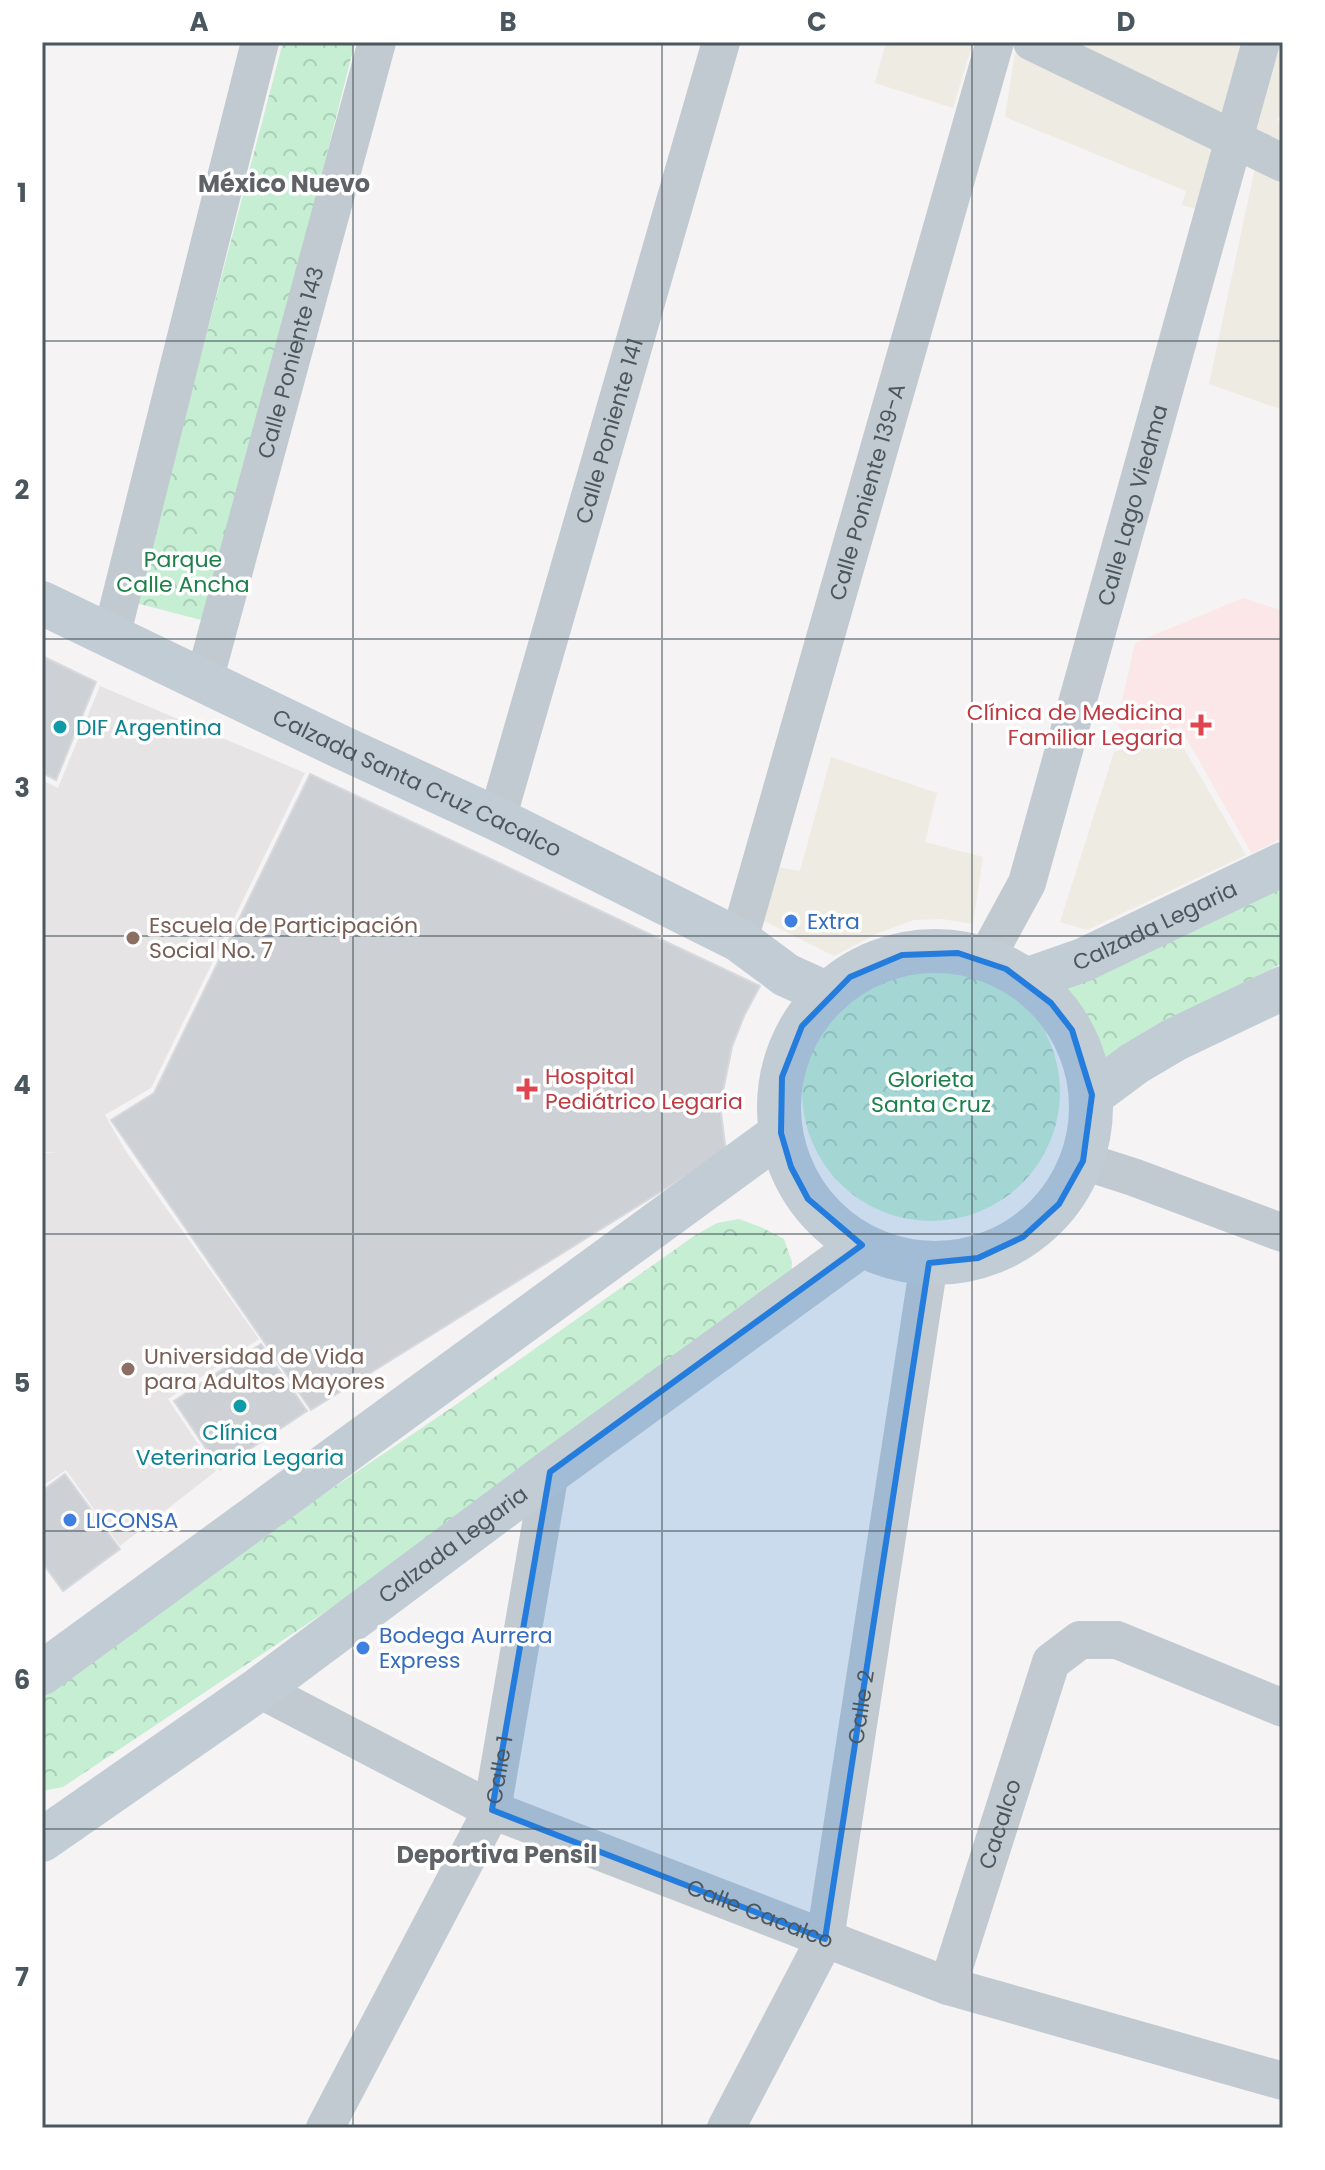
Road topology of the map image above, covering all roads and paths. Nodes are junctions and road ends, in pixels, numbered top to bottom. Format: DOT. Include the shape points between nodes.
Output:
graph roads {
  1 [pos="260,42"];
  2 [pos="377,42"];
  3 [pos="721,42"];
  4 [pos="995,42"];
  5 [pos="1032,42"];
  6 [pos="1261,42"];
  7 [pos="1234,140"];
  8 [pos="1283,163"];
  9 [pos="42,603"];
  10 [pos="111,637"];
  11 [pos="204,681"];
  12 [pos="497,819"];
  13 [pos="1283,864"];
  14 [pos="739,940"];
  15 [pos="985,960"];
  16 [pos="1026,980"];
  17 [pos="1283,988"];
  18 [pos="815,1010"];
  19 [pos="1092,1095"];
  20 [pos="781,1133"];
  21 [pos="1083,1161"];
  22 [pos="1283,1233"];
  23 [pos="862,1245"];
  24 [pos="929,1263"];
  25 [pos="550,1472"];
  26 [pos="42,1673"];
  27 [pos="259,1689"];
  28 [pos="1283,1708"];
  29 [pos="492,1810"];
  30 [pos="42,1840"];
  31 [pos="825,1939"];
  32 [pos="948,1986"];
  33 [pos="1283,2081"];
  34 [pos="325,2128"];
  35 [pos="726,2128"];
  1 -- 10 [label="street"];
  2 -- 11 [label="street, Calle Poniente 143"];
  3 -- 12 [label="street, Calle Poniente 141"];
  4 -- 14 [label="street, Calle Poniente 139-A"];
  5 -- 7 [label="street"];
  6 -- 7 [label="street, Calle Lago Viedma"];
  7 -- 8 [label="street"];
  7 -- 15 [label="street, Calle Lago Viedma" via="1027,883"];
  9 -- 10 [label="main road, Calzada Santa Cruz Cacalco"];
  10 -- 11 [label="main road, Calzada Santa Cruz Cacalco"];
  11 -- 12 [label="main road, Calzada Santa Cruz Cacalco"];
  12 -- 14 [label="main road, Calzada Santa Cruz Cacalco"];
  13 -- 16 [label="main road, Calzada Legaria" via="1083,960"];
  14 -- 18 [label="main road, Calzada Santa Cruz Cacalco" via="786,975"];
  15 -- 16 [label="main road"];
  15 -- 18 [label="main road" via="958,953 902,955 850,977"];
  16 -- 19 [label="main road" via="1072,1030"];
  17 -- 19 [label="main road" via="1174,1040"];
  18 -- 20 [label="main road" via="789,1051 779,1105"];
  19 -- 21 [label="main road"];
  20 -- 23 [label="main road" via="808,1199"];
  20 -- 26 [label="main road"];
  21 -- 22 [label="street"];
  21 -- 24 [label="main road" via="1059,1204 1023,1237 978,1258"];
  23 -- 24 [label="main road" via="894,1258"];
  23 -- 25 [label="main road, Calzada Legaria"];
  24 -- 31 [label="street, Calle 2"];
  25 -- 27 [label="main road, Calzada Legaria"];
  25 -- 29 [label="street, Calle 1"];
  27 -- 29 [label="street, Calle Cacalco"];
  27 -- 30 [label="main road, Calzada Legaria"];
  28 -- 32 [label="street, Cacalco" via="1117,1640 1080,1640 1051,1662"];
  29 -- 31 [label="street, Calle Cacalco"];
  29 -- 34 [label="street, Calle 1"];
  31 -- 32 [label="street, Calle Cacalco"];
  31 -- 35 [label="street, Calle 2"];
  32 -- 33 [label="street, Calle Cacalco"];
}
